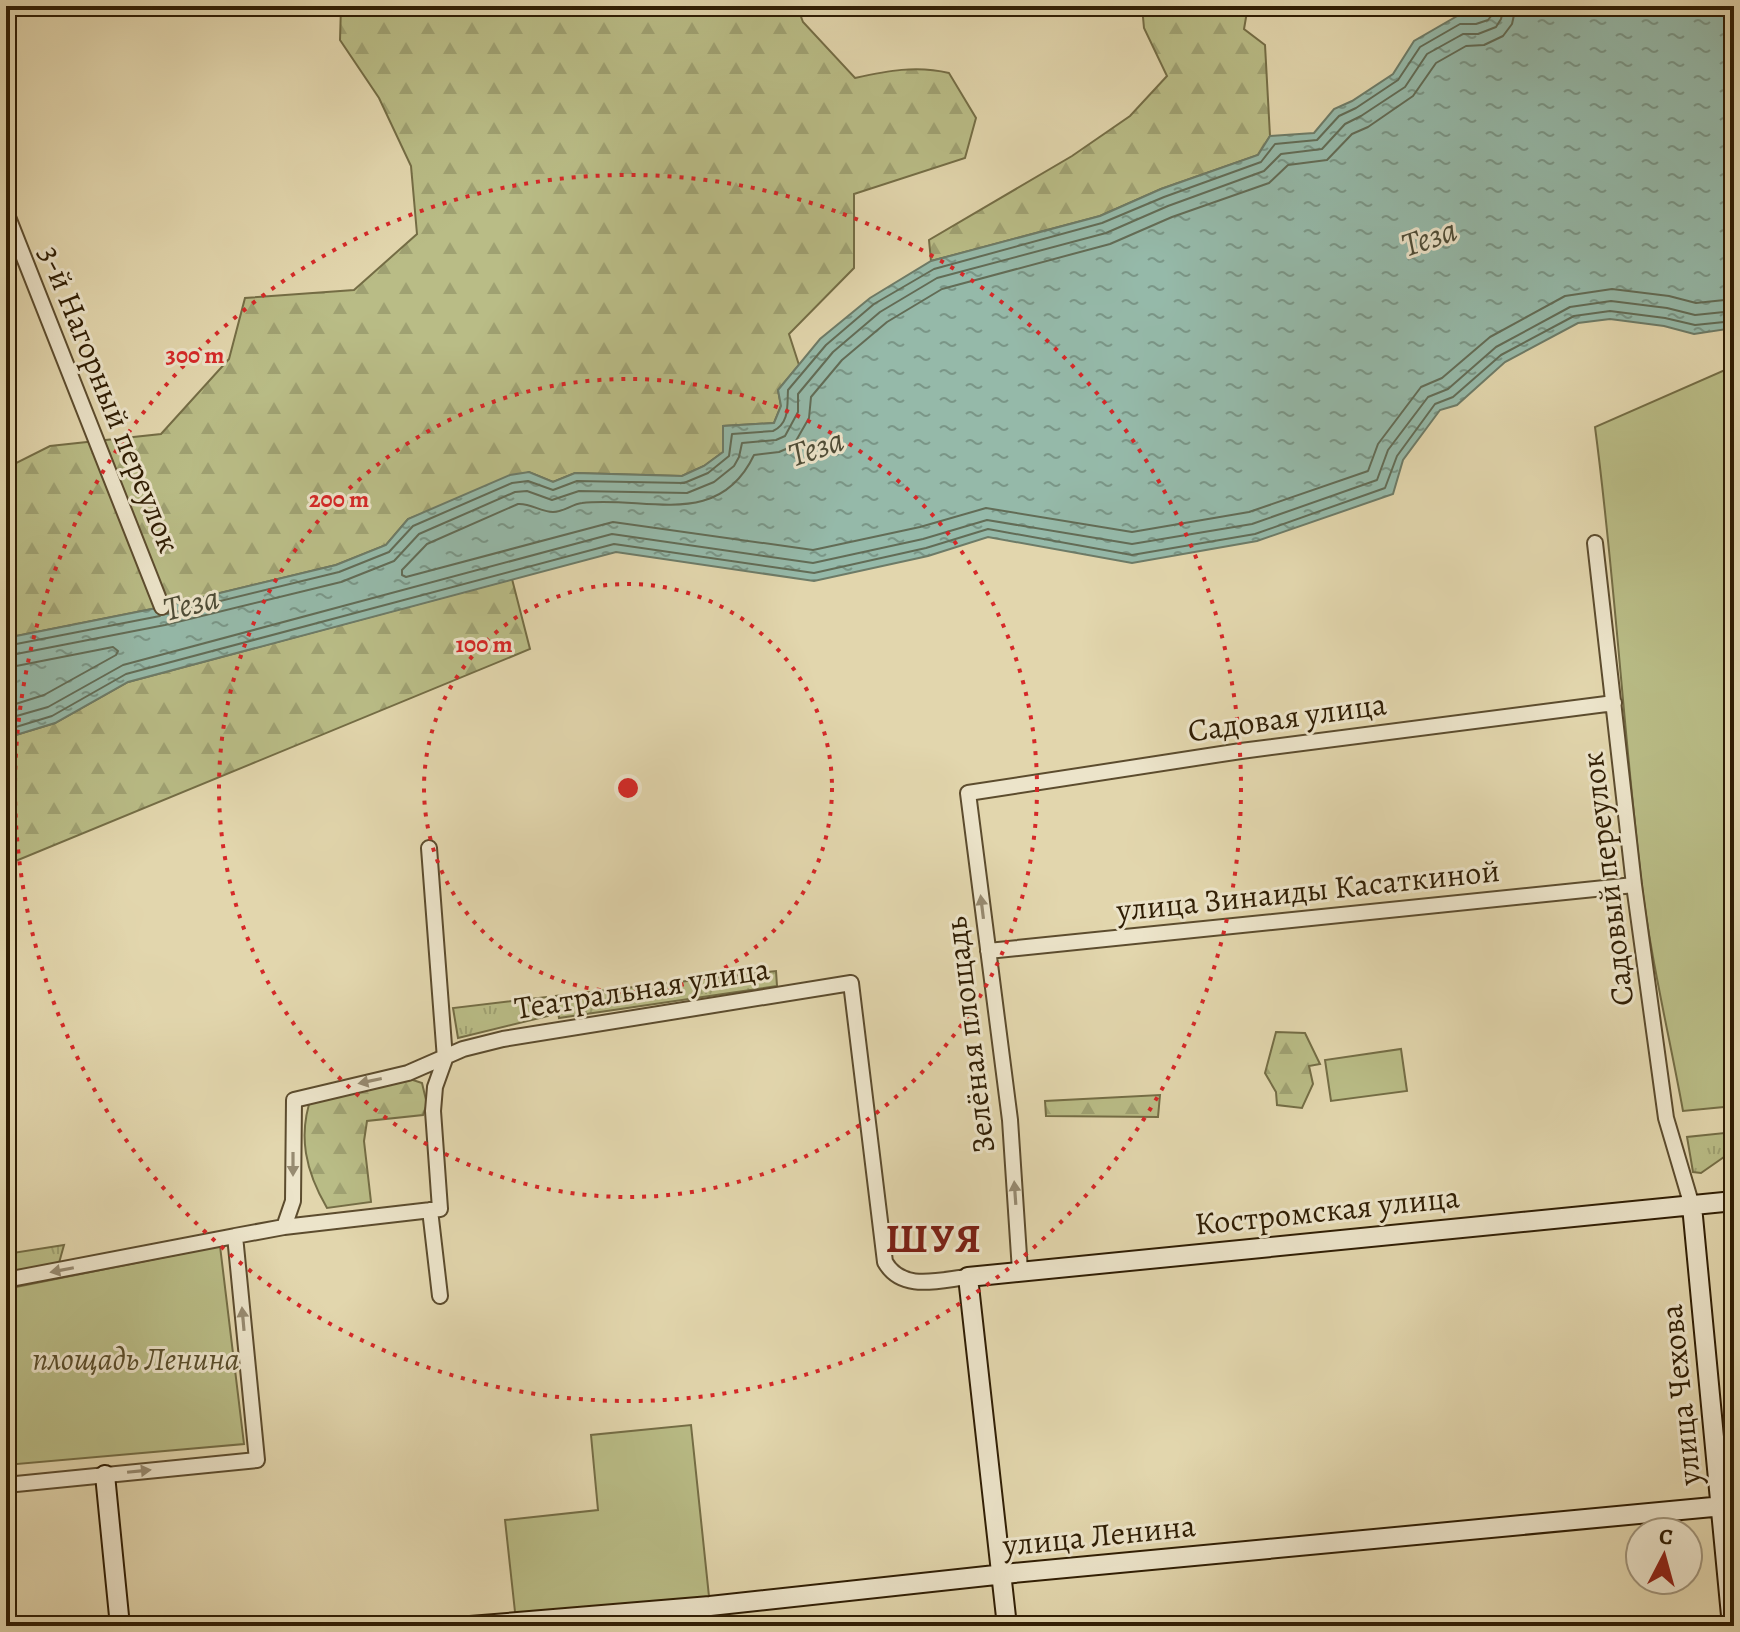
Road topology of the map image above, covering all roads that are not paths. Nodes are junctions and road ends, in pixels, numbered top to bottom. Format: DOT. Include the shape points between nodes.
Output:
graph roads {
  1 [pos="6,212"];
  2 [pos="1595,543"];
  3 [pos="162,607"];
  4 [pos="1614,703"];
  5 [pos="968,793"];
  6 [pos="429,848"];
  7 [pos="1634,885"];
  8 [pos="988,951"];
  9 [pos="445,1059"];
  10 [pos="1734,1201"];
  11 [pos="1692,1206"];
  12 [pos="435,1210"];
  13 [pos="284,1227"];
  14 [pos="235,1236"];
  15 [pos="1020,1271"];
  16 [pos="968,1277"];
  17 [pos="6,1280"];
  18 [pos="440,1296"];
  19 [pos="105,1475"];
  20 [pos="6,1485"];
  21 [pos="1728,1506"];
  22 [pos="1002,1575"];
  23 [pos="499,1625"];
  24 [pos="120,1626"];
  25 [pos="470,1626"];
  26 [pos="1007,1626"];
  27 [pos="1732,1626"];
  1 -- 3 [label="street, 3-й Нагорный переулок"];
  2 -- 4 [label="street, Садовый переулок"];
  4 -- 5 [label="street, Садовая улица"];
  4 -- 7 [label="street, Садовый переулок"];
  8 -- 5 [label="street, Зелёная площадь, one-way"];
  6 -- 9 [label="street"];
  7 -- 8 [label="street, улица Зинаиды Касаткиной"];
  7 -- 11 [label="street, Садовый переулок" via="1666,1118"];
  15 -- 8 [label="street, Зелёная площадь, one-way" via="1010,1120"];
  9 -- 12 [label="street" via="433,1111"];
  9 -- 13 [label="street, Театральная улица, one-way" via="294,1100 293,1201"];
  9 -- 16 [label="street, Театральная улица" via="503,1039 851,983 885,1262 893,1274 912,1282"];
  10 -- 11 [label="main road, Костромская улица"];
  11 -- 15 [label="main road, Костромская улица"];
  11 -- 21 [label="main road, улица Чехова"];
  12 -- 13 [label="street"];
  12 -- 18 [label="street"];
  13 -- 14 [label="street"];
  14 -- 17 [label="street, one-way"];
  19 -- 14 [label="street, one-way" via="257,1460"];
  15 -- 16 [label="main road, Костромская улица"];
  16 -- 22 [label="main road"];
  19 -- 20 [label="street"];
  19 -- 24 [label="main road"];
  21 -- 22 [label="main road, улица Ленина"];
  21 -- 27 [label="main road, улица Чехова"];
  22 -- 23 [label="main road, улица Ленина"];
  22 -- 26 [label="main road"];
  23 -- 25 [label="main road, улица Ленина"];
}
